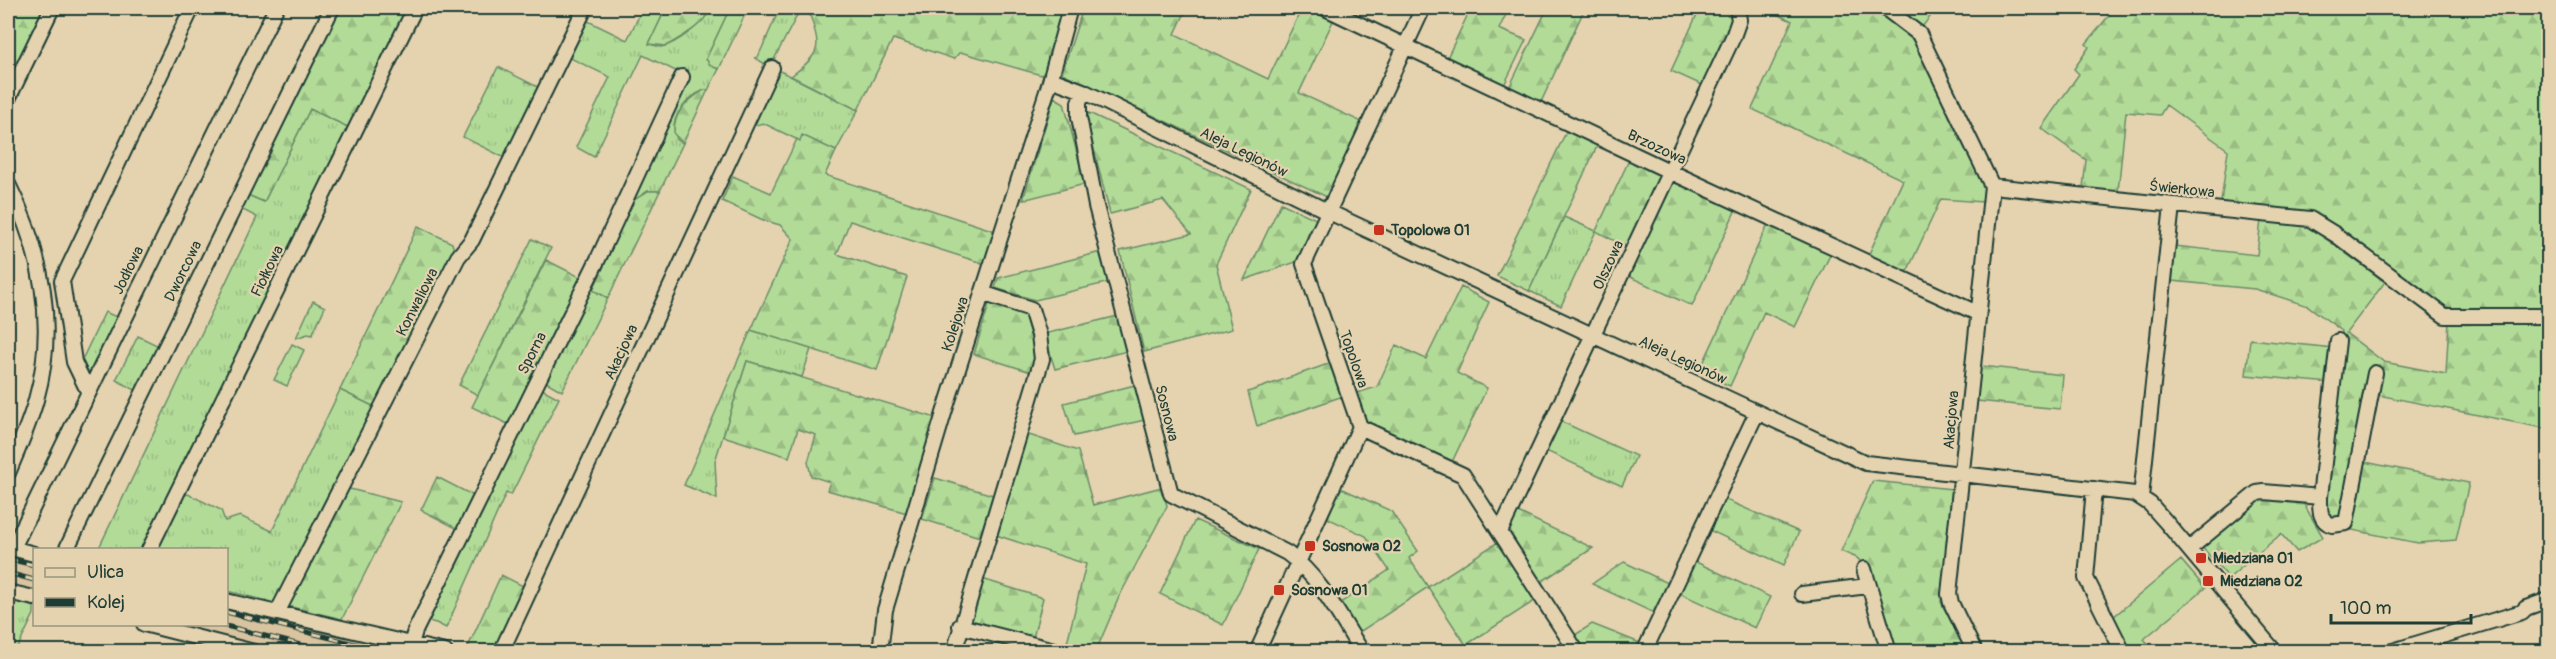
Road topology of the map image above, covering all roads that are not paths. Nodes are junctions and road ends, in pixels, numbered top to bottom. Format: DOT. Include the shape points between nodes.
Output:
graph roads {
  1 [pos="52,8"];
  2 [pos="192,8"];
  3 [pos="276,8"];
  4 [pos="332,8"];
  5 [pos="415,8"];
  6 [pos="585,8"];
  7 [pos="1070,8"];
  8 [pos="1325,8"];
  9 [pos="1423,8"];
  10 [pos="1885,8"];
  11 [pos="1737,9"];
  12 [pos="1405,46"];
  13 [pos="772,68"];
  14 [pos="682,77"];
  15 [pos="1051,79"];
  16 [pos="1083,91"];
  17 [pos="8,99"];
  18 [pos="1669,171"];
  19 [pos="8,184"];
  20 [pos="1992,186"];
  21 [pos="2172,205"];
  22 [pos="1329,212"];
  23 [pos="982,293"];
  24 [pos="1977,313"];
  25 [pos="2548,316"];
  26 [pos="1593,336"];
  27 [pos="2338,341"];
  28 [pos="2375,373"];
  29 [pos="88,391"];
  30 [pos="1756,412"];
  31 [pos="1360,427"];
  32 [pos="8,473"];
  33 [pos="1962,475"];
  34 [pos="2094,489"];
  35 [pos="2141,497"];
  36 [pos="2320,497"];
  37 [pos="1500,532"];
  38 [pos="10,547"];
  39 [pos="66,548"];
  40 [pos="149,548"];
  41 [pos="2189,549"];
  42 [pos="33,554"];
  43 [pos="1298,561"];
  44 [pos="1864,569"];
  45 [pos="1868,586"];
  46 [pos="8,592"];
  47 [pos="1802,594"];
  48 [pos="33,598"];
  49 [pos="2548,600"];
  50 [pos="228,601"];
  51 [pos="2548,610"];
  52 [pos="2522,612"];
  53 [pos="277,613"];
  54 [pos="152,626"];
  55 [pos="960,627"];
  56 [pos="411,644"];
  57 [pos="254,651"];
  58 [pos="445,651"];
  59 [pos="501,651"];
  60 [pos="880,651"];
  61 [pos="954,651"];
  62 [pos="1062,651"];
  63 [pos="1257,651"];
  64 [pos="1362,651"];
  65 [pos="1578,651"];
  66 [pos="1644,651"];
  67 [pos="1889,651"];
  68 [pos="1975,651"];
  69 [pos="2123,651"];
  70 [pos="2275,651"];
  71 [pos="2389,651"];
  1 -- 17 [label="street"];
  2 -- 29 [label="street" via="62,281 74,362"];
  3 -- 29 [label="street, Jodłowa"];
  4 -- 39 [label="street, Dworcowa"];
  5 -- 40 [label="street, Fiołkowa"];
  6 -- 53 [label="street, Konwaliowa" via="472,240 458,257"];
  7 -- 15 [label="street, Kolejowa"];
  8 -- 12 [label="street, Brzozowa"];
  9 -- 12 [label="street, Topolowa"];
  10 -- 20 [label="street" via="1919,34"];
  11 -- 18 [label="street, Olszowa" via="1739,20 1733,37"];
  12 -- 18 [label="street, Brzozowa"];
  12 -- 22 [label="street, Topolowa"];
  13 -- 59 [label="street, Akacjowa"];
  14 -- 56 [label="street, Sporna"];
  15 -- 16 [label="street, Aleja Legionów"];
  15 -- 23 [label="street, Kolejowa"];
  16 -- 22 [label="street, Aleja Legionów"];
  16 -- 43 [label="street, Sosnowa" via="1079,117 1096,206 1171,494"];
  18 -- 24 [label="street, Brzozowa"];
  18 -- 26 [label="street, Olszowa"];
  19 -- 32 [label="street" via="40,266 46,331 36,400"];
  20 -- 21 [label="street, Świerkowa"];
  20 -- 24 [label="street, Akacjowa"];
  21 -- 25 [label="street, Świerkowa" via="2310,219 2445,316"];
  21 -- 35 [label="street"];
  22 -- 26 [label="street, Aleja Legionów"];
  22 -- 31 [label="street, Topolowa" via="1304,264"];
  23 -- 55 [label="street" via="1031,309 1042,359"];
  23 -- 60 [label="street, Kolejowa" via="885,610"];
  24 -- 33 [label="street, Akacjowa"];
  26 -- 30 [label="street, Aleja Legionów"];
  26 -- 37 [label="street, Olszowa"];
  27 -- 36 [label="street"];
  28 -- 36 [label="street" via="2346,523 2338,526 2324,521"];
  29 -- 38 [label="street, Jodłowa"];
  30 -- 33 [label="street, Aleja Legionów" via="1866,463"];
  30 -- 66 [label="street"];
  31 -- 37 [label="street" via="1463,475"];
  31 -- 43 [label="street"];
  33 -- 34 [label="street, Aleja Legionów"];
  33 -- 68 [label="street, Akacjowa" via="1949,594"];
  34 -- 35 [label="street, Aleja Legionów" via="2130,492"];
  34 -- 69 [label="street" via="2086,578"];
  35 -- 41 [label="street"];
  36 -- 41 [label="street" via="2276,491 2257,493"];
  37 -- 65 [label="street"];
  38 -- 42 [label="street"];
  41 -- 70 [label="street"];
  43 -- 63 [label="street"];
  43 -- 64 [label="street, Sosnowa" via="1311,574"];
  44 -- 45 [label="street"];
  45 -- 47 [label="street"];
  45 -- 67 [label="street"];
  46 -- 48 [label="street"];
  49 -- 52 [label="street"];
  50 -- 53 [label="street"];
  51 -- 52 [label="street" via="2530,615"];
  52 -- 71 [label="street"];
  53 -- 56 [label="street"];
  54 -- 57 [label="street"];
  55 -- 61 [label="street"];
  55 -- 62 [label="street"];
  56 -- 58 [label="street"];
}
